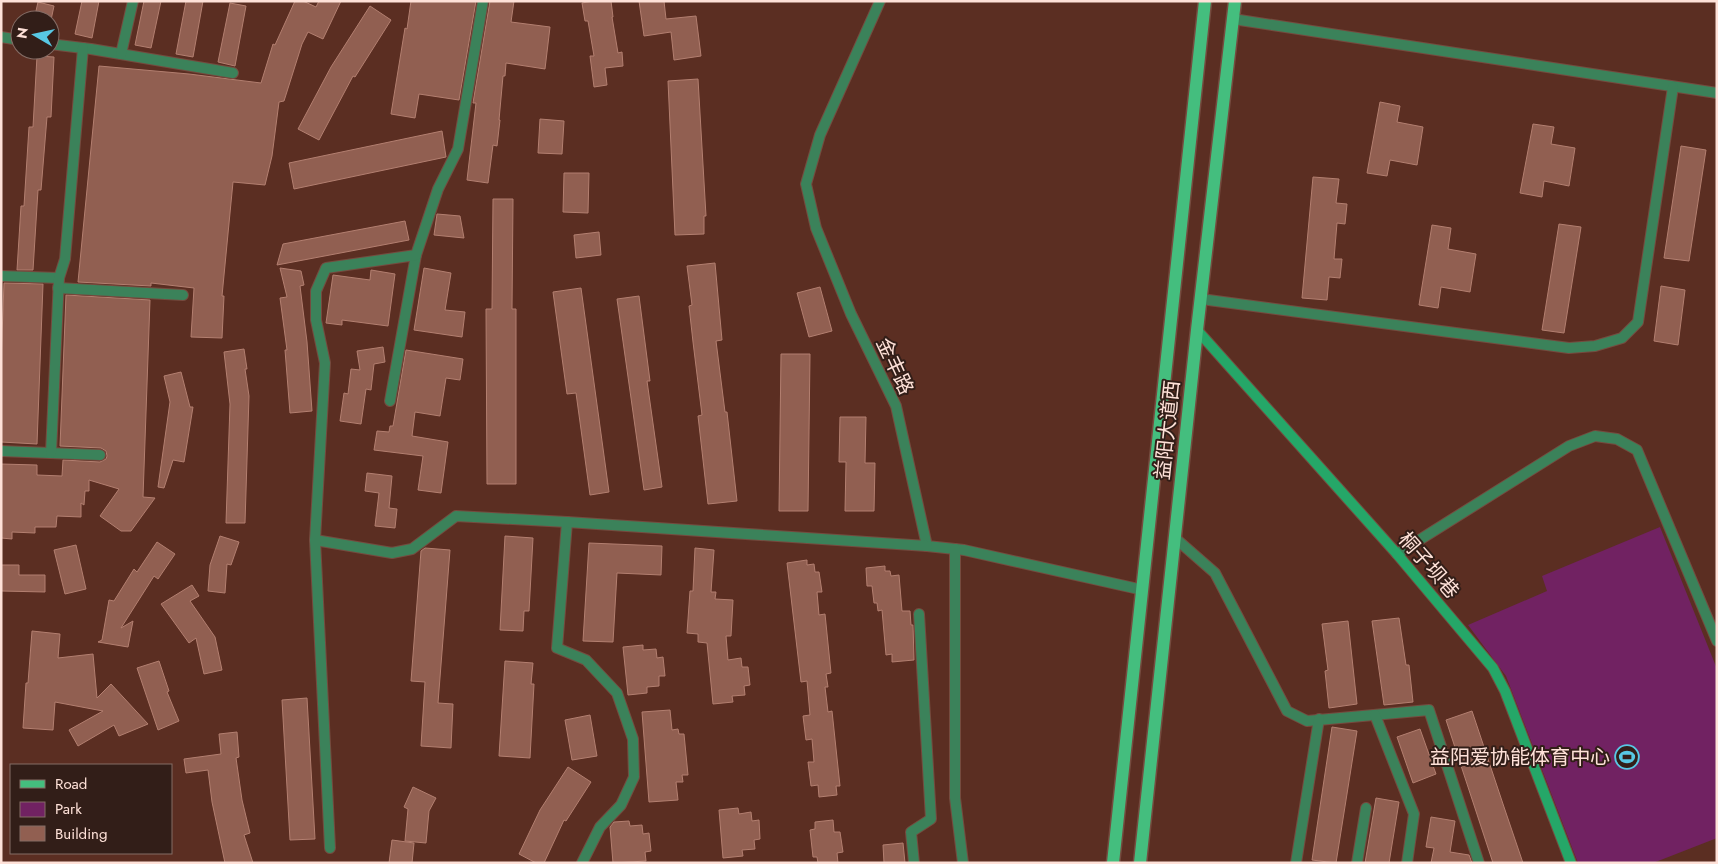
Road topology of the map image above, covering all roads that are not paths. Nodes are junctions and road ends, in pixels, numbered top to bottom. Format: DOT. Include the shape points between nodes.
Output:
graph roads {
  1 [pos="133,1"];
  2 [pos="483,1"];
  3 [pos="880,1"];
  4 [pos="1205,1"];
  5 [pos="1235,1"];
  6 [pos="1233,19"];
  7 [pos="60,45"];
  8 [pos="82,48"];
  9 [pos="121,54"];
  10 [pos="233,73"];
  11 [pos="1673,87"];
  12 [pos="1717,93"];
  13 [pos="416,255"];
  14 [pos="1,276"];
  15 [pos="58,283"];
  16 [pos="183,295"];
  17 [pos="1201,298"];
  18 [pos="1197,330"];
  19 [pos="390,400"];
  20 [pos="1,451"];
  21 [pos="51,453"];
  22 [pos="100,455"];
  23 [pos="567,522"];
  24 [pos="1175,538"];
  25 [pos="315,540"];
  26 [pos="927,546"];
  27 [pos="954,549"];
  28 [pos="1397,554"];
  29 [pos="1143,590"];
  30 [pos="919,614"];
  31 [pos="1717,641"];
  32 [pos="1375,715"];
  33 [pos="1319,719"];
  34 [pos="1366,808"];
  35 [pos="330,848"];
  36 [pos="582,863"];
  37 [pos="914,863"];
  38 [pos="963,863"];
  39 [pos="1113,863"];
  40 [pos="1140,863"];
  41 [pos="1296,863"];
  42 [pos="1358,863"];
  43 [pos="1407,863"];
  44 [pos="1479,863"];
  45 [pos="1571,863"];
  1 -- 9 [label="street"];
  2 -- 13 [label="street" via="458,149 438,189"];
  3 -- 26 [label="street, 金丰路" via="820,136 806,184 820,237 851,314 896,406"];
  4 -- 29 [label="main road, 益阳大道西"];
  5 -- 6 [label="main road, 益阳大道西"];
  6 -- 11 [label="street"];
  6 -- 17 [label="main road, 益阳大道西"];
  7 -- 8 [label="street"];
  8 -- 9 [label="street"];
  8 -- 15 [label="street" via="65,259"];
  9 -- 10 [label="street"];
  11 -- 12 [label="street"];
  11 -- 17 [label="street" via="1638,322 1622,338 1595,346 1569,348"];
  13 -- 19 [label="street"];
  13 -- 25 [label="street" via="326,268 316,291 316,320 324,363"];
  14 -- 15 [label="street"];
  15 -- 16 [label="street"];
  15 -- 21 [label="street"];
  17 -- 18 [label="main road, 益阳大道西"];
  18 -- 24 [label="main road, 益阳大道西"];
  18 -- 28 [label="street, 桐子坝巷"];
  20 -- 21 [label="street"];
  21 -- 22 [label="street"];
  23 -- 25 [label="street" via="456,516 412,549 392,553"];
  23 -- 26 [label="street"];
  23 -- 36 [label="street" via="557,648 586,660 617,693 633,739 634,776 621,805 600,827"];
  24 -- 33 [label="street" via="1215,573 1287,711 1307,721"];
  24 -- 40 [label="main road, 益阳大道西"];
  25 -- 35 [label="street"];
  26 -- 27 [label="street"];
  27 -- 29 [label="street"];
  27 -- 38 [label="street" via="955,798"];
  28 -- 31 [label="street" via="1569,446 1595,436 1617,440 1637,450"];
  28 -- 45 [label="street, 桐子坝巷" via="1493,668 1505,691"];
  29 -- 39 [label="main road, 益阳大道西"];
  30 -- 37 [label="street" via="931,819 911,832"];
  32 -- 33 [label="street"];
  32 -- 43 [label="street" via="1414,814"];
  32 -- 44 [label="street" via="1429,710"];
  33 -- 41 [label="street"];
  34 -- 42 [label="street"];
}
